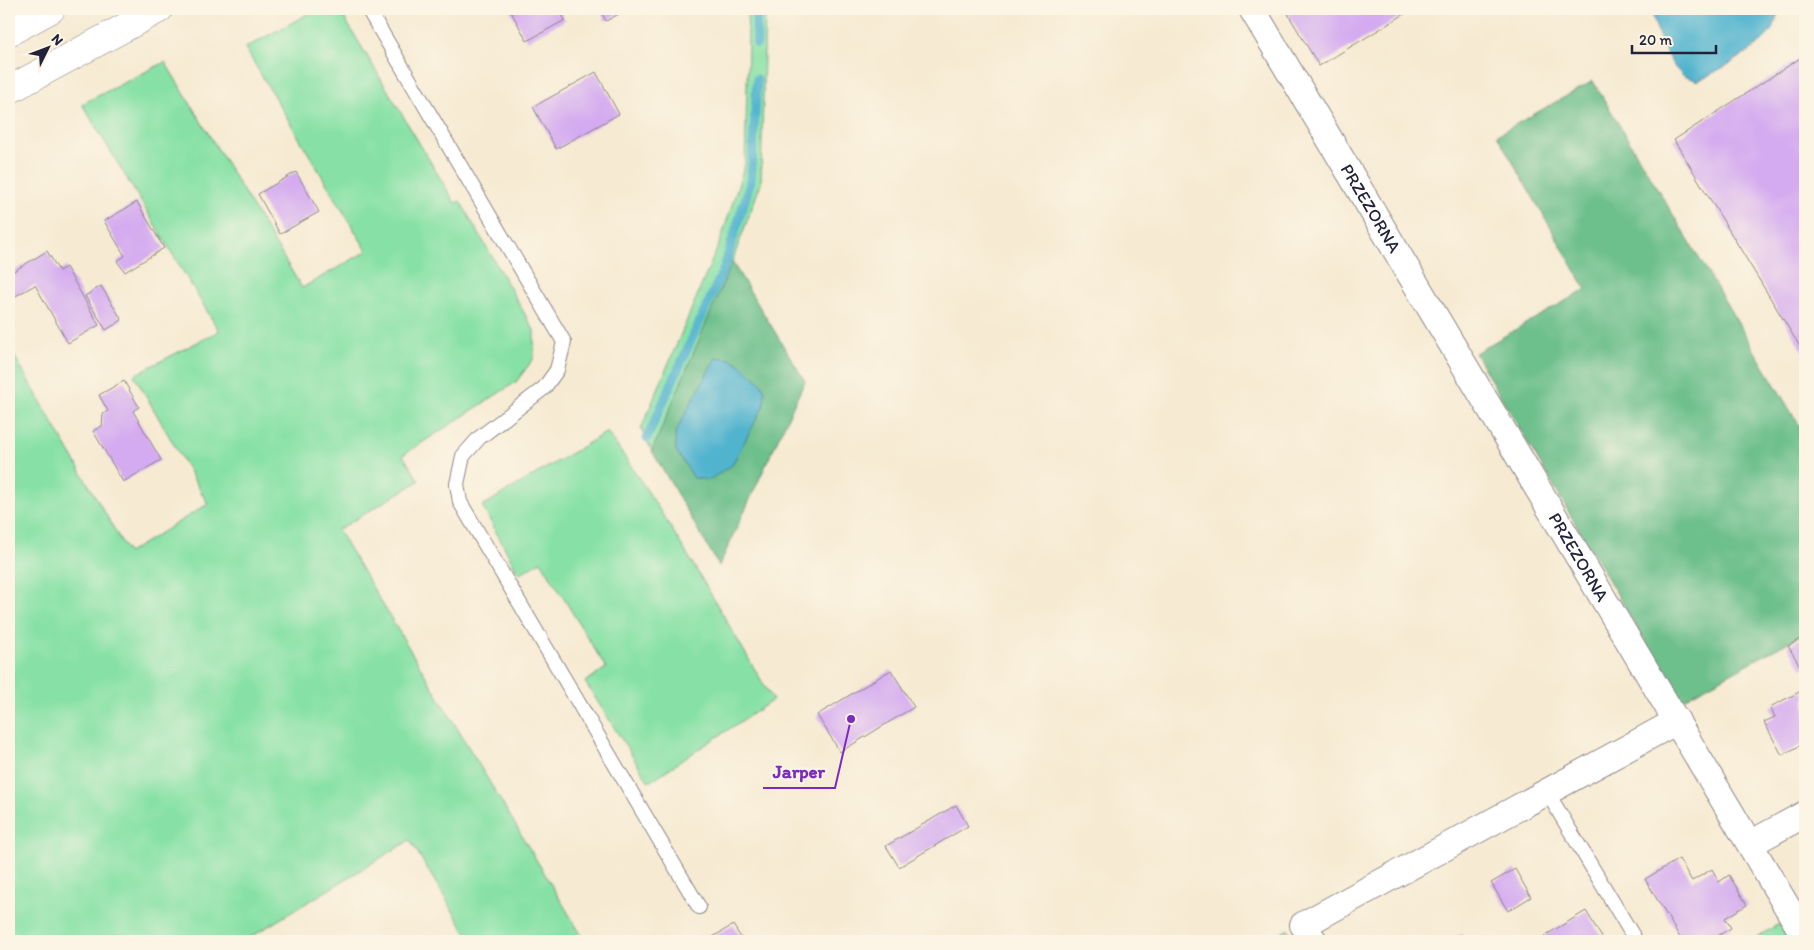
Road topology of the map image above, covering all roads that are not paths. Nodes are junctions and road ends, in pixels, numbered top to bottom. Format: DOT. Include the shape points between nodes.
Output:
graph roads {
  1 [pos="51,9"];
  2 [pos="159,9"];
  3 [pos="368,9"];
  4 [pos="1252,9"];
  5 [pos="9,32"];
  6 [pos="9,90"];
  7 [pos="1677,721"];
  8 [pos="1547,792"];
  9 [pos="1805,814"];
  10 [pos="1750,844"];
  11 [pos="699,907"];
  12 [pos="1805,937"];
  13 [pos="1314,941"];
  14 [pos="1636,941"];
  1 -- 5 [label="main road"];
  2 -- 6 [label="main road"];
  3 -- 11 [label="lane" via="564,342 557,370 544,388 479,438 463,456 457,484 460,502"];
  4 -- 7 [label="street, PRZEZORNA"];
  7 -- 8 [label="street"];
  7 -- 10 [label="street, PRZEZORNA"];
  8 -- 13 [label="street" via="1303,925"];
  8 -- 14 [label="lane"];
  9 -- 10 [label="street"];
  10 -- 12 [label="street, PRZEZORNA"];
}
